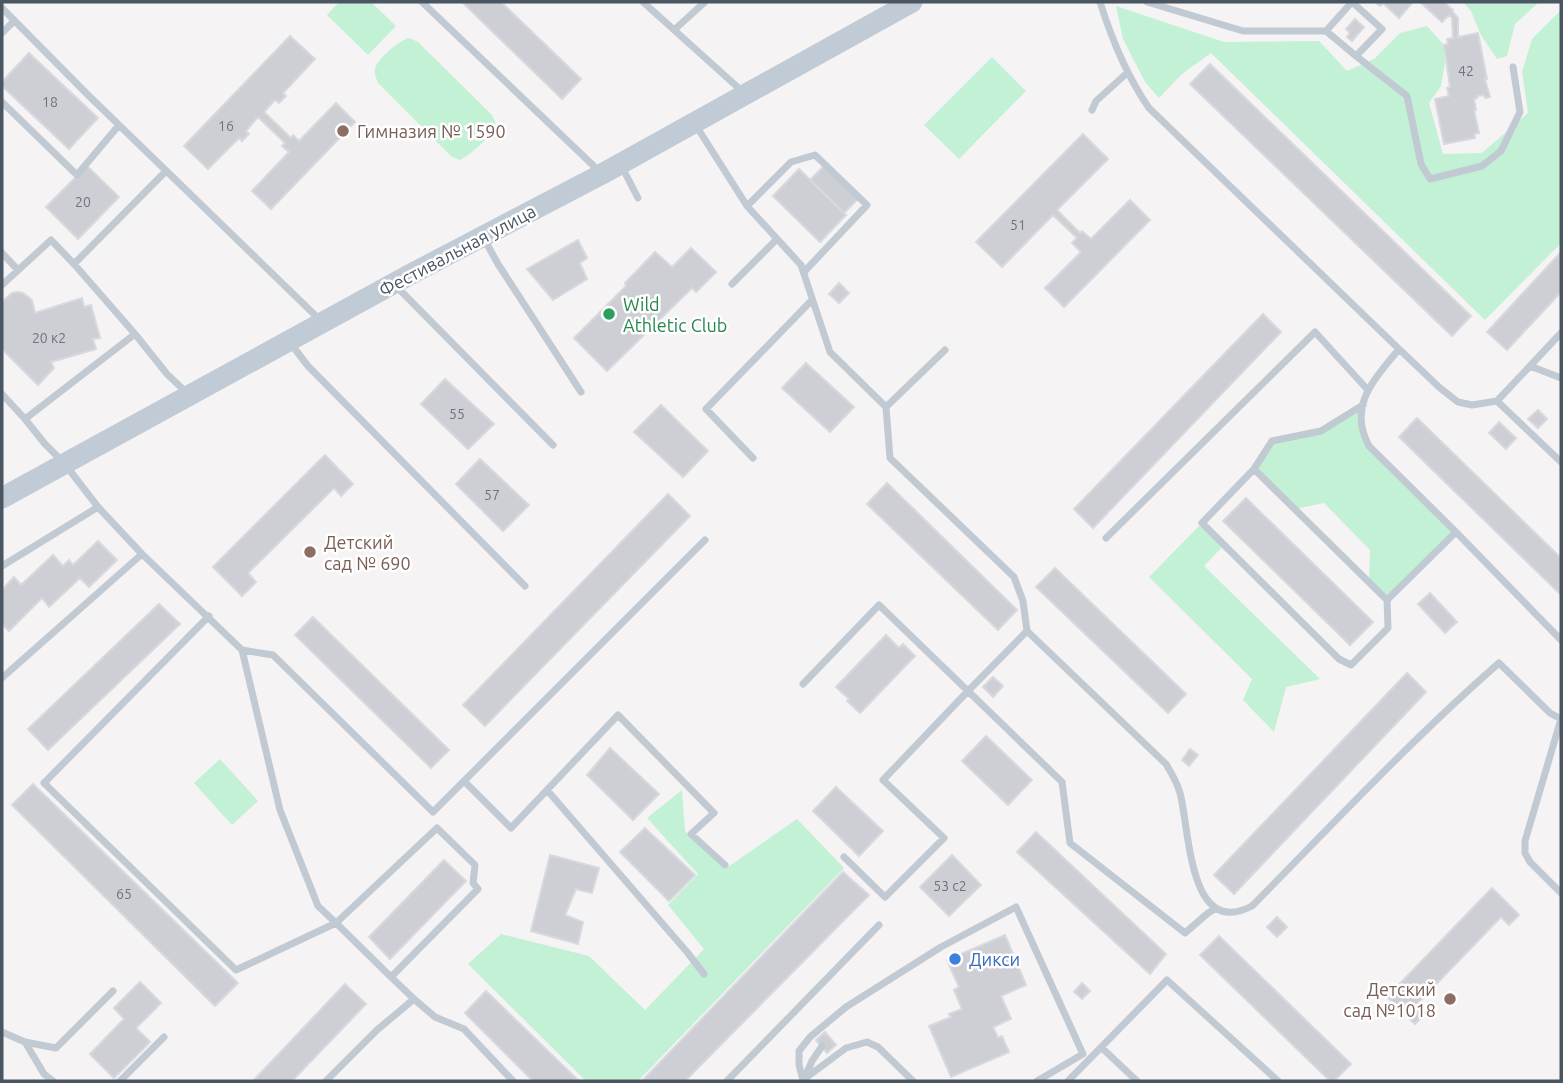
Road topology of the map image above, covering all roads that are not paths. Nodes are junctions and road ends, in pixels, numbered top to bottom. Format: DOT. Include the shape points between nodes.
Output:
graph roads {
  1 [pos="422,2"];
  2 [pos="643,2"];
  3 [pos="705,2"];
  4 [pos="912,2"];
  5 [pos="1100,2"];
  6 [pos="1147,2"];
  7 [pos="2,9"];
  8 [pos="13,21"];
  9 [pos="674,30"];
  10 [pos="1326,31"];
  11 [pos="2,33"];
  12 [pos="1356,57"];
  13 [pos="1513,67"];
  14 [pos="1127,73"];
  15 [pos="746,94"];
  16 [pos="2,102"];
  17 [pos="1092,110"];
  18 [pos="694,123"];
  19 [pos="119,125"];
  20 [pos="611,169"];
  21 [pos="166,171"];
  22 [pos="638,198"];
  23 [pos="747,206"];
  24 [pos="482,237"];
  25 [pos="777,239"];
  26 [pos="2,253"];
  27 [pos="74,264"];
  28 [pos="18,270"];
  29 [pos="804,272"];
  30 [pos="393,284"];
  31 [pos="732,284"];
  32 [pos="2,285"];
  33 [pos="812,300"];
  34 [pos="322,322"];
  35 [pos="1561,333"];
  36 [pos="135,334"];
  37 [pos="289,341"];
  38 [pos="1399,349"];
  39 [pos="945,350"];
  40 [pos="1531,366"];
  41 [pos="1561,378"];
  42 [pos="1367,389"];
  43 [pos="581,392"];
  44 [pos="2,394"];
  45 [pos="189,394"];
  46 [pos="1497,401"];
  47 [pos="1363,405"];
  48 [pos="886,408"];
  49 [pos="25,419"];
  50 [pos="553,445"];
  51 [pos="753,458"];
  52 [pos="1561,462"];
  53 [pos="64,463"];
  54 [pos="1254,468"];
  55 [pos="2,498"];
  56 [pos="98,507"];
  57 [pos="1456,532"];
  58 [pos="1107,538"];
  59 [pos="705,540"];
  60 [pos="142,554"];
  61 [pos="2,566"];
  62 [pos="525,586"];
  63 [pos="1387,600"];
  64 [pos="209,616"];
  65 [pos="1027,631"];
  66 [pos="1561,640"];
  67 [pos="242,650"];
  68 [pos="2,678"];
  69 [pos="803,684"];
  70 [pos="968,691"];
  71 [pos="465,782"];
  72 [pos="547,790"];
  73 [pos="844,857"];
  74 [pos="725,865"];
  75 [pos="1561,893"];
  76 [pos="1216,908"];
  77 [pos="336,923"];
  78 [pos="879,925"];
  79 [pos="704,974"];
  80 [pos="391,977"];
  81 [pos="113,991"];
  82 [pos="414,999"];
  83 [pos="2,1032"];
  84 [pos="164,1037"];
  85 [pos="25,1042"];
  86 [pos="822,1046"];
  87 [pos="1102,1048"];
  88 [pos="53,1081"];
  89 [pos="120,1081"];
  90 [pos="326,1081"];
  91 [pos="513,1081"];
  92 [pos="727,1081"];
  93 [pos="803,1081"];
  94 [pos="913,1081"];
  95 [pos="1037,1081"];
  96 [pos="1068,1081"];
  97 [pos="1137,1081"];
  98 [pos="1278,1081"];
  1 -- 20 [label="lane" via="571,142"];
  2 -- 9 [label="lane"];
  3 -- 9 [label="lane"];
  4 -- 15 [label="street, Фестивальная улица"];
  5 -- 14 [label="lane"];
  6 -- 10 [label="lane" via="1243,31"];
  7 -- 8 [label="lane"];
  8 -- 11 [label="lane"];
  8 -- 19 [label="lane"];
  9 -- 15 [label="lane"];
  10 -- 12 [label="lane"];
  10 -- 12 [label="lane" via="1352,2 1382,29"];
  12 -- 13 [label="lane" via="1406,96 1421,164 1430,179 1482,166 1501,151 1520,112"];
  14 -- 17 [label="lane"];
  14 -- 38 [label="lane" via="1149,108"];
  15 -- 18 [label="street, Фестивальная улица"];
  16 -- 19 [label="lane" via="77,176"];
  18 -- 20 [label="street, Фестивальная улица"];
  18 -- 23 [label="lane"];
  19 -- 21 [label="lane"];
  20 -- 22 [label="lane"];
  20 -- 24 [label="street, Фестивальная улица"];
  21 -- 27 [label="lane"];
  21 -- 34 [label="lane"];
  23 -- 25 [label="lane"];
  23 -- 29 [label="lane" via="791,162 815,155 867,205"];
  24 -- 30 [label="street, Фестивальная улица"];
  24 -- 43 [label="lane"];
  25 -- 29 [label="lane"];
  25 -- 31 [label="lane"];
  26 -- 28 [label="lane"];
  27 -- 28 [label="lane" via="51,240"];
  27 -- 36 [label="lane"];
  28 -- 32 [label="lane"];
  29 -- 33 [label="lane"];
  30 -- 34 [label="street, Фестивальная улица"];
  30 -- 50 [label="lane"];
  33 -- 48 [label="lane" via="830,352"];
  33 -- 51 [label="lane" via="706,409"];
  34 -- 37 [label="street, Фестивальная улица"];
  35 -- 40 [label="lane"];
  36 -- 45 [label="lane"];
  36 -- 49 [label="lane"];
  37 -- 45 [label="street, Фестивальная улица"];
  37 -- 62 [label="lane" via="308,366"];
  38 -- 42 [label="lane"];
  38 -- 46 [label="lane" via="1458,402"];
  39 -- 48 [label="lane"];
  40 -- 41 [label="lane"];
  40 -- 46 [label="lane"];
  42 -- 47 [label="lane"];
  42 -- 58 [label="lane" via="1315,332"];
  44 -- 49 [label="lane"];
  45 -- 53 [label="street, Фестивальная улица"];
  46 -- 52 [label="lane"];
  47 -- 54 [label="lane" via="1321,431 1272,440"];
  47 -- 57 [label="lane" via="1363,435 1369,446"];
  48 -- 65 [label="lane" via="890,458 1014,577"];
  49 -- 53 [label="lane"];
  53 -- 55 [label="street, Фестивальная улица"];
  53 -- 56 [label="lane"];
  54 -- 63 [label="lane"];
  54 -- 63 [label="lane" via="1202,523 1339,659 1351,665 1388,628"];
  56 -- 60 [label="lane"];
  56 -- 61 [label="lane"];
  57 -- 63 [label="lane"];
  57 -- 66 [label="lane"];
  59 -- 71 [label="lane"];
  60 -- 64 [label="lane"];
  60 -- 68 [label="lane"];
  64 -- 67 [label="lane"];
  64 -- 77 [label="lane" via="44,783 236,970"];
  65 -- 70 [label="lane"];
  65 -- 76 [label="lane" via="1166,764 1181,795 1198,887"];
  67 -- 71 [label="lane" via="273,655 433,812"];
  67 -- 77 [label="lane" via="280,810 317,906"];
  69 -- 70 [label="lane" via="878,605"];
  70 -- 73 [label="lane" via="883,780 944,838 885,897"];
  70 -- 76 [label="lane" via="1062,782 1070,843 1185,933"];
  71 -- 72 [label="lane" via="512,828"];
  72 -- 74 [label="lane" via="618,715 714,813 691,834"];
  72 -- 79 [label="lane"];
  75 -- 76 [label="lane" via="1530,862 1525,841 1561,719 1499,663 1252,906 1233,913"];
  77 -- 80 [label="lane"];
  77 -- 80 [label="lane" via="437,828 475,865 473,883 478,889"];
  78 -- 92 [label="lane"];
  80 -- 82 [label="lane"];
  81 -- 85 [label="lane" via="56,1048"];
  82 -- 90 [label="lane"];
  82 -- 91 [label="lane" via="435,1017 464,1028"];
  83 -- 85 [label="lane"];
  84 -- 89 [label="lane"];
  85 -- 88 [label="lane"];
  86 -- 93 [label="lane"];
  87 -- 96 [label="lane"];
  87 -- 97 [label="lane"];
  87 -- 98 [label="lane" via="1167,980"];
  93 -- 94 [label="lane" via="846,1048 867,1042"];
  93 -- 95 [label="lane" via="799,1051 846,1007 1016,907 1083,1054"];
}
